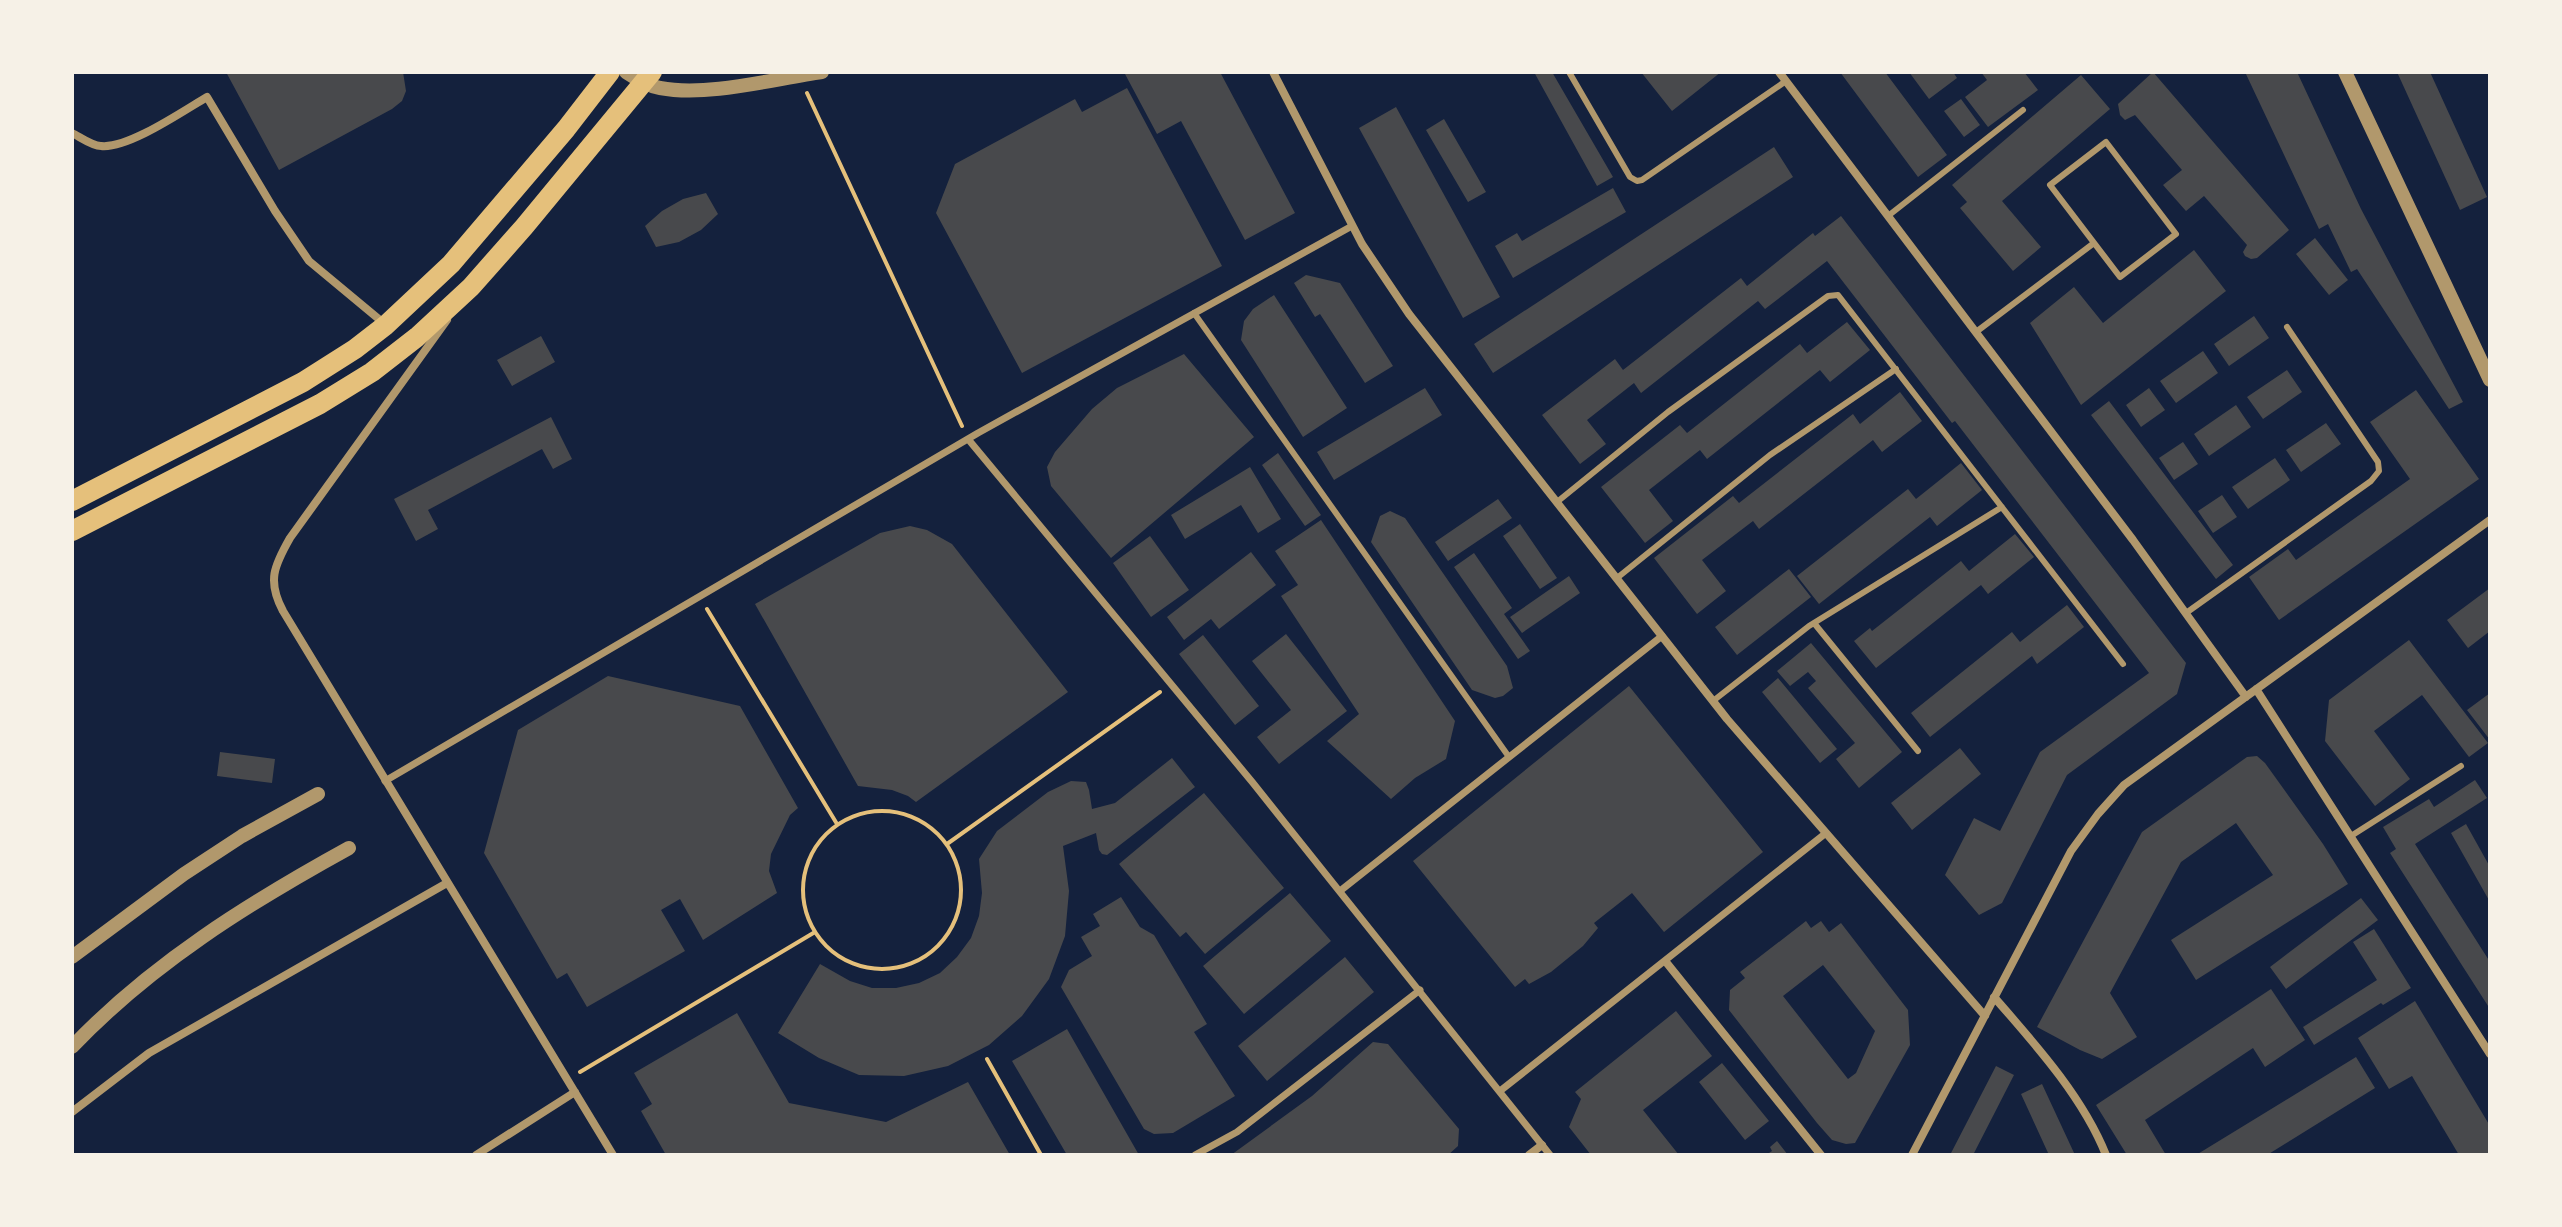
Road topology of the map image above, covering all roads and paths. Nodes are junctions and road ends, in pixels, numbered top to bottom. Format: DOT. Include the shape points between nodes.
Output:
graph roads {
  1 [pos="610,72"];
  2 [pos="822,72"];
  3 [pos="1273,72"];
  4 [pos="1569,72"];
  5 [pos="1779,72"];
  6 [pos="2345,72"];
  7 [pos="799,75"];
  8 [pos="641,76"];
  9 [pos="1786,81"];
  10 [pos="2023,110"];
  11 [pos="72,133"];
  12 [pos="1888,216"];
  13 [pos="1352,226"];
  14 [pos="2094,243"];
  15 [pos="471,287"];
  16 [pos="1194,313"];
  17 [pos="386,325"];
  18 [pos="2287,327"];
  19 [pos="1976,332"];
  20 [pos="1896,369"];
  21 [pos="2490,380"];
  22 [pos="968,439"];
  23 [pos="72,501"];
  24 [pos="1557,502"];
  25 [pos="2002,507"];
  26 [pos="2490,520"];
  27 [pos="72,531"];
  28 [pos="1617,578"];
  29 [pos="700,596"];
  30 [pos="2186,613"];
  31 [pos="1814,623"];
  32 [pos="1662,636"];
  33 [pos="2123,664"];
  34 [pos="1171,684"];
  35 [pos="2256,689"];
  36 [pos="2246,697"];
  37 [pos="1713,701"];
  38 [pos="1918,751"];
  39 [pos="1509,757"];
  40 [pos="2461,766"];
  41 [pos="385,781"];
  42 [pos="318,794"];
  43 [pos="837,824"];
  44 [pos="1826,833"];
  45 [pos="2351,836"];
  46 [pos="947,844"];
  47 [pos="349,848"];
  48 [pos="447,883"];
  49 [pos="1340,891"];
  50 [pos="815,932"];
  51 [pos="72,957"];
  52 [pos="1666,962"];
  53 [pos="1420,990"];
  54 [pos="1994,997"];
  55 [pos="1985,1016"];
  56 [pos="72,1047"];
  57 [pos="2490,1054"];
  58 [pos="987,1059"];
  59 [pos="568,1080"];
  60 [pos="1500,1091"];
  61 [pos="575,1092"];
  62 [pos="72,1112"];
  63 [pos="1542,1145"];
  64 [pos="476,1155"];
  65 [pos="613,1155"];
  66 [pos="1041,1155"];
  67 [pos="1195,1155"];
  68 [pos="1529,1155"];
  69 [pos="1550,1155"];
  70 [pos="1821,1155"];
  71 [pos="1912,1155"];
  72 [pos="2106,1155"];
  1 -- 17 [label="main road" via="451,264"];
  2 -- 7 [label="street"];
  3 -- 13 [label="street"];
  4 -- 9 [label="lane" via="1637,181"];
  5 -- 9 [label="street"];
  6 -- 21 [label="street"];
  7 -- 8 [label="street" via="701,91 658,88"];
  7 -- 22 [label="path"];
  8 -- 15 [label="main road" via="566,179"];
  9 -- 12 [label="street"];
  10 -- 12 [label="lane"];
  11 -- 17 [label="street" via="100,147 118,143 207,97 309,261"];
  12 -- 19 [label="street"];
  13 -- 16 [label="street"];
  13 -- 24 [label="street" via="1409,314"];
  14 -- 14 [label="lane" via="2050,185 2106,142 2176,234 2120,277"];
  14 -- 19 [label="lane"];
  15 -- 27 [label="main road" via="372,372 320,404"];
  15 -- 41 [label="street" via="290,538 274,571 279,604"];
  16 -- 22 [label="street"];
  16 -- 39 [label="lane"];
  17 -- 23 [label="main road" via="303,382"];
  18 -- 30 [label="lane" via="2378,462 2379,471"];
  19 -- 30 [label="street"];
  20 -- 24 [label="lane" via="1838,295 1828,296 1668,412"];
  20 -- 25 [label="lane"];
  20 -- 28 [label="lane" via="1770,455"];
  22 -- 29 [label="street"];
  22 -- 34 [label="street"];
  24 -- 28 [label="street"];
  25 -- 31 [label="lane"];
  25 -- 33 [label="lane"];
  26 -- 35 [label="street"];
  28 -- 32 [label="street"];
  29 -- 41 [label="street"];
  29 -- 43 [label="path"];
  30 -- 36 [label="street"];
  31 -- 37 [label="lane"];
  31 -- 38 [label="lane"];
  32 -- 37 [label="street"];
  32 -- 39 [label="street"];
  34 -- 46 [label="path"];
  34 -- 49 [label="street"];
  35 -- 36 [label="street"];
  35 -- 45 [label="street"];
  36 -- 54 [label="street" via="2124,785 2098,814 2071,851"];
  37 -- 44 [label="street"];
  39 -- 49 [label="street"];
  40 -- 45 [label="lane"];
  41 -- 48 [label="street"];
  42 -- 51 [label="street" via="196,866"];
  43 -- 46 [label="path" via="868,812 901,812 930,827"];
  43 -- 50 [label="path" via="814,848 803,880 802,896"];
  44 -- 52 [label="street"];
  44 -- 55 [label="street"];
  45 -- 57 [label="street"];
  46 -- 50 [label="path" via="958,866 961,899 950,931 928,955 897,968 864,967 834,953"];
  47 -- 56 [label="street" via="206,934 117,1003"];
  48 -- 59 [label="street"];
  48 -- 62 [label="street" via="149,1053"];
  49 -- 53 [label="street"];
  50 -- 59 [label="path"];
  52 -- 60 [label="street"];
  52 -- 70 [label="street"];
  53 -- 60 [label="street"];
  53 -- 67 [label="street" via="1237,1132"];
  54 -- 55 [label="street"];
  54 -- 72 [label="street" via="2048,1060"];
  55 -- 71 [label="street"];
  58 -- 66 [label="path"];
  59 -- 61 [label="street"];
  60 -- 63 [label="street"];
  61 -- 64 [label="street"];
  61 -- 65 [label="street"];
  63 -- 68 [label="street"];
  63 -- 69 [label="street"];
}
